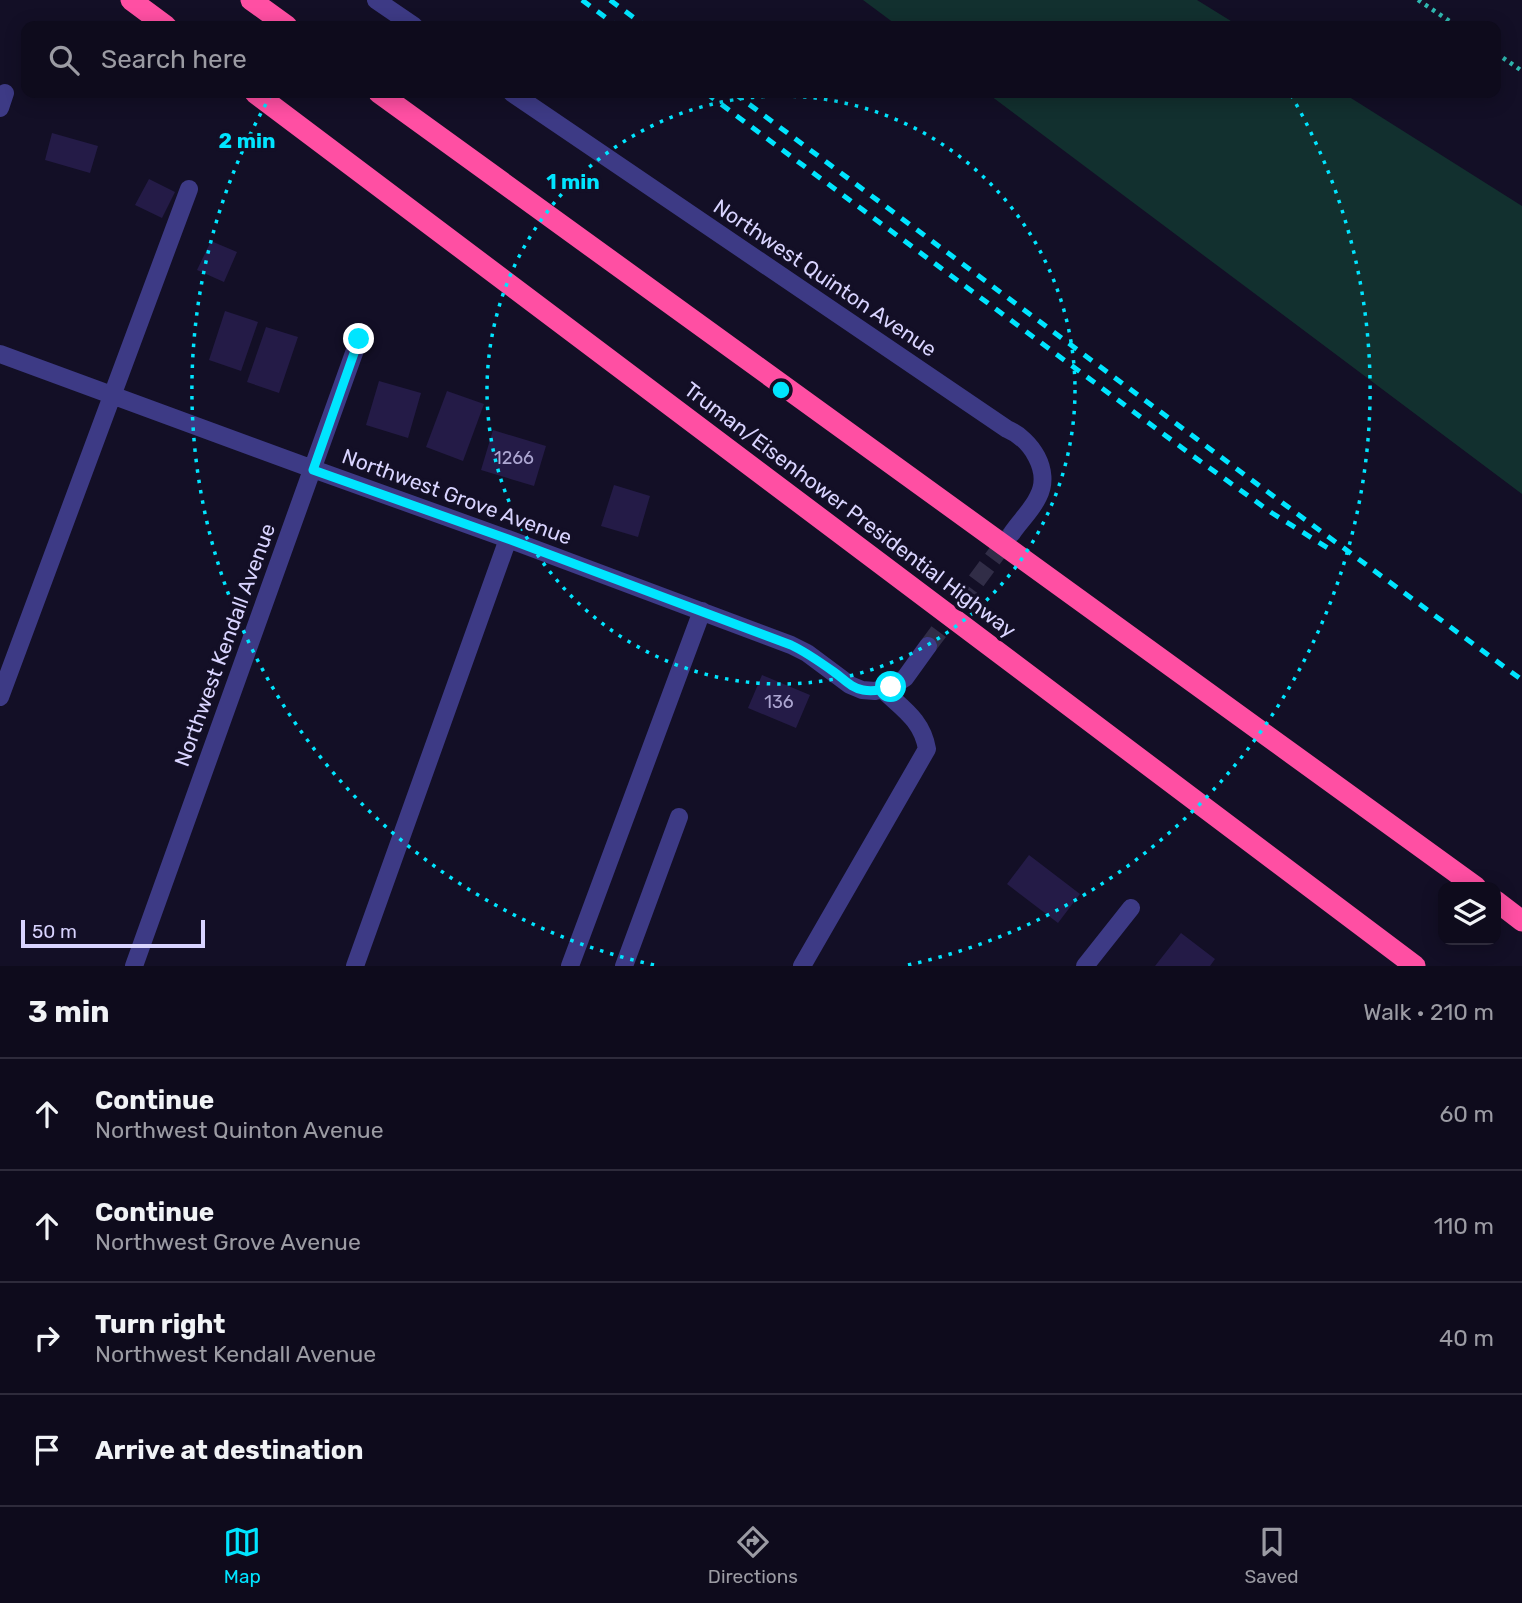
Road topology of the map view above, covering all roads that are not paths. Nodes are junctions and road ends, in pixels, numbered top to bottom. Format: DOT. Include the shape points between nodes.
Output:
graph roads {
  1 [pos="131,0"];
  2 [pos="251,0"];
  3 [pos="376,0"];
  4 [pos="159,21"];
  5 [pos="280,21"];
  6 [pos="407,21"];
  7 [pos="262,98"];
  8 [pos="386,98"];
  9 [pos="519,98"];
  10 [pos="189,189"];
  11 [pos="359,339"];
  12 [pos="0,354"];
  13 [pos="111,395"];
  14 [pos="313,470"];
  15 [pos="1012,533"];
  16 [pos="508,539"];
  17 [pos="702,611"];
  18 [pos="928,646"];
  19 [pos="883,690"];
  20 [pos="0,697"];
  21 [pos="679,817"];
  22 [pos="1469,882"];
  23 [pos="1501,905"];
  24 [pos="1131,908"];
  25 [pos="1522,920"];
  26 [pos="134,966"];
  27 [pos="355,966"];
  28 [pos="570,966"];
  29 [pos="624,966"];
  30 [pos="802,966"];
  31 [pos="1085,966"];
  32 [pos="1415,966"];
  1 -- 4 [label="highway"];
  2 -- 5 [label="highway"];
  3 -- 6 [label="street"];
  7 -- 32 [label="highway, Truman/Eisenhower Presidential Highway"];
  8 -- 22 [label="highway"];
  9 -- 15 [label="street, Northwest Quinton Avenue" via="1030,444 1040,464 1040,495"];
  10 -- 13 [label="street"];
  11 -- 14 [label="street, Northwest Kendall Avenue"];
  12 -- 13 [label="street, Northwest Grove Avenue"];
  13 -- 14 [label="street, Northwest Grove Avenue"];
  13 -- 20 [label="street"];
  14 -- 16 [label="street, Northwest Grove Avenue"];
  14 -- 26 [label="street, Northwest Kendall Avenue"];
  16 -- 17 [label="street, Northwest Grove Avenue"];
  16 -- 27 [label="street"];
  17 -- 19 [label="street" via="799,649 850,685"];
  17 -- 28 [label="street"];
  18 -- 19 [label="street" via="905,678"];
  19 -- 30 [label="street" via="917,722 927,749"];
  21 -- 29 [label="street"];
  23 -- 25 [label="highway"];
  24 -- 31 [label="street"];
}
